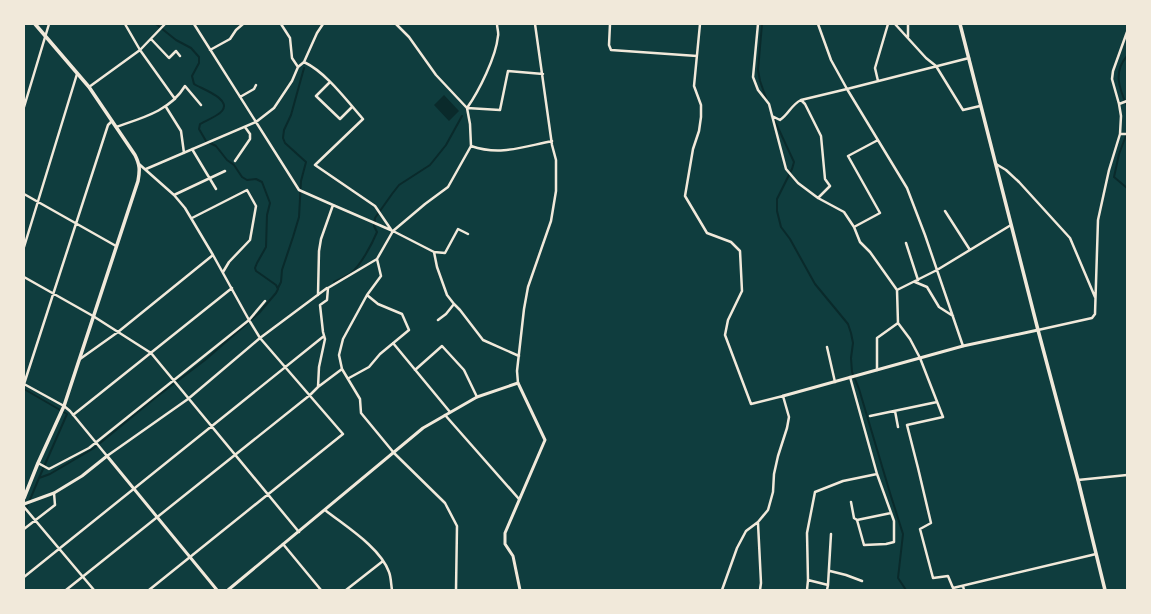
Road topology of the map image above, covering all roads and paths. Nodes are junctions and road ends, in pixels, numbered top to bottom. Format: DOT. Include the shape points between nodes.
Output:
graph roads {
  1 [pos="35,24"];
  2 [pos="49,24"];
  3 [pos="125,24"];
  4 [pos="194,24"];
  5 [pos="242,24"];
  6 [pos="281,24"];
  7 [pos="323,24"];
  8 [pos="396,24"];
  9 [pos="497,24"];
  10 [pos="535,24"];
  11 [pos="610,24"];
  12 [pos="700,24"];
  13 [pos="758,24"];
  14 [pos="818,24"];
  15 [pos="888,24"];
  16 [pos="895,24"];
  17 [pos="908,24"];
  18 [pos="960,24"];
  19 [pos="164,25"];
  20 [pos="1127,32"];
  21 [pos="46,37"];
  22 [pos="908,38"];
  23 [pos="151,39"];
  24 [pos="140,50"];
  25 [pos="210,50"];
  26 [pos="180,56"];
  27 [pos="697,56"];
  28 [pos="969,58"];
  29 [pos="304,62"];
  30 [pos="936,66"];
  31 [pos="298,67"];
  32 [pos="77,74"];
  33 [pos="543,74"];
  34 [pos="878,81"];
  35 [pos="330,82"];
  36 [pos="256,85"];
  37 [pos="88,87"];
  38 [pos="847,89"];
  39 [pos="240,97"];
  40 [pos="175,99"];
  41 [pos="801,100"];
  42 [pos="1127,101"];
  43 [pos="1119,104"];
  44 [pos="201,105"];
  45 [pos="980,106"];
  46 [pos="24,107"];
  47 [pos="166,107"];
  48 [pos="352,107"];
  49 [pos="467,108"];
  50 [pos="772,116"];
  51 [pos="112,121"];
  52 [pos="256,122"];
  53 [pos="116,127"];
  54 [pos="246,127"];
  55 [pos="1120,134"];
  56 [pos="1126,134"];
  57 [pos="878,140"];
  58 [pos="552,141"];
  59 [pos="471,146"];
  60 [pos="192,149"];
  61 [pos="184,153"];
  62 [pos="235,161"];
  63 [pos="995,163"];
  64 [pos="139,164"];
  65 [pos="146,169"];
  66 [pos="225,170"];
  67 [pos="209,177"];
  68 [pos="216,189"];
  69 [pos="24,194"];
  70 [pos="174,195"];
  71 [pos="818,198"];
  72 [pos="38,202"];
  73 [pos="333,205"];
  74 [pos="945,211"];
  75 [pos="192,218"];
  76 [pos="76,224"];
  77 [pos="1012,225"];
  78 [pos="854,227"];
  79 [pos="393,231"];
  80 [pos="468,234"];
  81 [pos="906,243"];
  82 [pos="116,246"];
  83 [pos="24,247"];
  84 [pos="970,250"];
  85 [pos="434,252"];
  86 [pos="214,255"];
  87 [pos="377,259"];
  88 [pos="937,270"];
  89 [pos="223,272"];
  90 [pos="24,276"];
  91 [pos="918,280"];
  92 [pos="914,282"];
  93 [pos="232,288"];
  94 [pos="328,288"];
  95 [pos="897,290"];
  96 [pos="54,294"];
  97 [pos="367,295"];
  98 [pos="318,296"];
  99 [pos="1095,297"];
  100 [pos="265,301"];
  101 [pos="454,304"];
  102 [pos="93,316"];
  103 [pos="953,316"];
  104 [pos="248,320"];
  105 [pos="438,320"];
  106 [pos="898,323"];
  107 [pos="1038,330"];
  108 [pos="118,332"];
  109 [pos="324,336"];
  110 [pos="260,338"];
  111 [pos="393,343"];
  112 [pos="963,346"];
  113 [pos="827,347"];
  114 [pos="151,353"];
  115 [pos="519,356"];
  116 [pos="920,358"];
  117 [pos="78,361"];
  118 [pos="285,367"];
  119 [pos="342,369"];
  120 [pos="415,370"];
  121 [pos="878,370"];
  122 [pos="349,378"];
  123 [pos="850,378"];
  124 [pos="174,381"];
  125 [pos="835,382"];
  126 [pos="518,383"];
  127 [pos="24,384"];
  128 [pos="318,387"];
  129 [pos="310,395"];
  130 [pos="783,396"];
  131 [pos="476,397"];
  132 [pos="188,399"];
  133 [pos="937,402"];
  134 [pos="63,407"];
  135 [pos="895,411"];
  136 [pos="450,412"];
  137 [pos="73,414"];
  138 [pos="444,415"];
  139 [pos="870,416"];
  140 [pos="211,426"];
  141 [pos="898,427"];
  142 [pos="95,442"];
  143 [pos="394,453"];
  144 [pos="235,455"];
  145 [pos="108,456"];
  146 [pos="40,464"];
  147 [pos="876,474"];
  148 [pos="1127,475"];
  149 [pos="1078,480"];
  150 [pos="134,489"];
  151 [pos="54,493"];
  152 [pos="267,495"];
  153 [pos="24,498"];
  154 [pos="519,499"];
  155 [pos="851,502"];
  156 [pos="25,504"];
  157 [pos="24,507"];
  158 [pos="325,510"];
  159 [pos="891,513"];
  160 [pos="157,518"];
  161 [pos="36,520"];
  162 [pos="857,520"];
  163 [pos="758,522"];
  164 [pos="24,528"];
  165 [pos="298,532"];
  166 [pos="831,534"];
  167 [pos="283,544"];
  168 [pos="59,548"];
  169 [pos="1096,554"];
  170 [pos="190,558"];
  171 [pos="383,561"];
  172 [pos="830,571"];
  173 [pos="24,577"];
  174 [pos="83,577"];
  175 [pos="808,580"];
  176 [pos="862,581"];
  177 [pos="828,585"];
  178 [pos="962,586"];
  179 [pos="66,590"];
  180 [pos="94,590"];
  181 [pos="149,590"];
  182 [pos="216,590"];
  183 [pos="228,590"];
  184 [pos="321,590"];
  185 [pos="346,590"];
  186 [pos="392,590"];
  187 [pos="456,590"];
  188 [pos="520,590"];
  189 [pos="722,590"];
  190 [pos="760,590"];
  191 [pos="806,590"];
  192 [pos="827,590"];
  193 [pos="964,590"];
  194 [pos="1105,590"];
  1 -- 21 [label="main road"];
  2 -- 21 [label="street"];
  3 -- 24 [label="street"];
  4 -- 25 [label="street"];
  5 -- 25 [label="street" via="230,39"];
  6 -- 31 [label="street" via="290,38 292,58"];
  7 -- 29 [label="street"];
  8 -- 49 [label="street" via="409,37 436,75"];
  9 -- 49 [label="street" via="498,36 493,55 484,78"];
  10 -- 33 [label="street"];
  11 -- 27 [label="street" via="609,45 612,50"];
  12 -- 27 [label="street"];
  13 -- 50 [label="street" via="753,77 758,90 769,104"];
  14 -- 38 [label="street" via="831,60"];
  15 -- 34 [label="street" via="875,68"];
  16 -- 22 [label="street"];
  17 -- 22 [label="street"];
  18 -- 28 [label="main road"];
  19 -- 23 [label="street"];
  20 -- 43 [label="street" via="1112,79"];
  21 -- 32 [label="main road"];
  21 -- 46 [label="street"];
  22 -- 30 [label="street"];
  23 -- 24 [label="street"];
  23 -- 26 [label="street" via="169,58 176,51"];
  24 -- 37 [label="street"];
  24 -- 40 [label="street"];
  25 -- 39 [label="street"];
  27 -- 130 [label="street" via="694,86 701,105 701,117 685,196 707,233 731,242 740,251 742,291 728,320 725,335 751,404"];
  28 -- 30 [label="street"];
  28 -- 45 [label="main road"];
  29 -- 31 [label="street"];
  29 -- 35 [label="street"];
  30 -- 34 [label="street"];
  30 -- 45 [label="street" via="963,110"];
  31 -- 52 [label="street" via="274,108"];
  32 -- 37 [label="main road"];
  32 -- 72 [label="street"];
  33 -- 49 [label="street" via="508,71 500,110"];
  33 -- 58 [label="street"];
  34 -- 38 [label="street"];
  35 -- 48 [label="street"];
  35 -- 48 [label="street" via="316,96 340,119"];
  36 -- 39 [label="street"];
  37 -- 51 [label="main road"];
  38 -- 41 [label="street"];
  38 -- 57 [label="street"];
  39 -- 52 [label="street"];
  40 -- 44 [label="street" via="185,86"];
  40 -- 47 [label="street"];
  41 -- 50 [label="street" via="780,120"];
  41 -- 71 [label="street" via="821,136 825,179 830,186"];
  42 -- 43 [label="street"];
  43 -- 55 [label="street"];
  45 -- 63 [label="main road"];
  47 -- 53 [label="street"];
  47 -- 61 [label="street" via="181,131"];
  48 -- 79 [label="street" via="363,119 315,165 375,206"];
  49 -- 59 [label="street"];
  50 -- 71 [label="street" via="786,169 798,183"];
  51 -- 53 [label="main road"];
  51 -- 76 [label="street" via="108,125"];
  52 -- 54 [label="street"];
  52 -- 73 [label="street" via="301,191"];
  53 -- 64 [label="main road"];
  54 -- 60 [label="street"];
  54 -- 62 [label="street" via="250,139"];
  55 -- 56 [label="street"];
  55 -- 99 [label="street" via="1098,220"];
  57 -- 78 [label="street" via="848,156 880,214"];
  57 -- 88 [label="street" via="907,188"];
  58 -- 59 [label="street" via="500,152"];
  58 -- 115 [label="street" via="556,160 556,191 551,221 528,286"];
  59 -- 79 [label="street" via="448,187"];
  60 -- 61 [label="street"];
  60 -- 67 [label="street"];
  61 -- 65 [label="street"];
  63 -- 77 [label="main road"];
  63 -- 99 [label="street" via="1019,182 1070,238"];
  64 -- 65 [label="street"];
  64 -- 82 [label="main road" via="138,181"];
  65 -- 70 [label="street"];
  66 -- 67 [label="street"];
  67 -- 68 [label="street"];
  67 -- 70 [label="street"];
  69 -- 72 [label="street"];
  70 -- 75 [label="street"];
  71 -- 78 [label="street" via="844,212"];
  72 -- 76 [label="street"];
  72 -- 83 [label="street"];
  73 -- 79 [label="street"];
  73 -- 98 [label="street" via="319,251"];
  74 -- 84 [label="street"];
  75 -- 86 [label="street"];
  75 -- 89 [label="street" via="247,190 256,206 250,240"];
  76 -- 82 [label="street"];
  76 -- 96 [label="street"];
  77 -- 84 [label="street"];
  77 -- 107 [label="main road"];
  78 -- 95 [label="street" via="860,242"];
  79 -- 85 [label="street"];
  79 -- 87 [label="street"];
  80 -- 85 [label="street" via="458,229 445,253"];
  81 -- 91 [label="street"];
  82 -- 102 [label="main road"];
  84 -- 88 [label="street"];
  85 -- 101 [label="street" via="436,267 447,295"];
  86 -- 89 [label="street"];
  86 -- 108 [label="street"];
  87 -- 94 [label="street"];
  87 -- 97 [label="street" via="381,276"];
  88 -- 91 [label="street"];
  88 -- 103 [label="street"];
  89 -- 93 [label="street"];
  90 -- 96 [label="street"];
  91 -- 92 [label="street"];
  92 -- 95 [label="street"];
  92 -- 103 [label="street" via="928,287 939,307"];
  93 -- 104 [label="street"];
  93 -- 114 [label="street"];
  94 -- 98 [label="street"];
  94 -- 109 [label="street" via="327,300 320,305"];
  95 -- 106 [label="street"];
  96 -- 102 [label="street"];
  96 -- 127 [label="street"];
  97 -- 111 [label="street" via="378,304 402,314 410,330"];
  97 -- 119 [label="street" via="343,339 339,355"];
  98 -- 110 [label="street"];
  99 -- 107 [label="street" via="1095,314 1092,318"];
  100 -- 104 [label="street"];
  101 -- 105 [label="street"];
  101 -- 115 [label="street" via="483,340"];
  102 -- 108 [label="street"];
  102 -- 117 [label="main road"];
  103 -- 112 [label="street"];
  104 -- 110 [label="street"];
  104 -- 124 [label="street"];
  106 -- 116 [label="street"];
  106 -- 121 [label="street" via="877,338"];
  107 -- 112 [label="street"];
  107 -- 149 [label="main road"];
  108 -- 114 [label="street"];
  108 -- 117 [label="street"];
  109 -- 118 [label="street"];
  109 -- 128 [label="street"];
  110 -- 118 [label="street"];
  110 -- 132 [label="street"];
  111 -- 120 [label="street"];
  111 -- 122 [label="street" via="368,367"];
  112 -- 116 [label="street"];
  113 -- 125 [label="street"];
  114 -- 124 [label="street"];
  114 -- 137 [label="street"];
  115 -- 126 [label="street"];
  116 -- 121 [label="street"];
  116 -- 133 [label="street"];
  117 -- 134 [label="main road"];
  118 -- 129 [label="street"];
  118 -- 140 [label="street"];
  119 -- 122 [label="street"];
  119 -- 128 [label="street"];
  120 -- 131 [label="street" via="442,346 464,370"];
  120 -- 136 [label="street"];
  121 -- 123 [label="street"];
  122 -- 143 [label="street" via="360,399 361,413"];
  123 -- 125 [label="street"];
  123 -- 147 [label="street"];
  124 -- 132 [label="street"];
  124 -- 142 [label="street"];
  125 -- 130 [label="street"];
  126 -- 131 [label="street"];
  126 -- 154 [label="street" via="545,440"];
  127 -- 134 [label="street"];
  128 -- 129 [label="street"];
  129 -- 144 [label="street"];
  129 -- 152 [label="street" via="343,434"];
  130 -- 163 [label="street" via="789,418 774,474 770,504"];
  131 -- 136 [label="street"];
  132 -- 140 [label="street"];
  132 -- 145 [label="street"];
  133 -- 135 [label="street"];
  133 -- 178 [label="street" via="943,418 907,425 931,523 920,529 920,534 933,578 948,576 953,588"];
  134 -- 137 [label="street"];
  134 -- 146 [label="main road"];
  135 -- 139 [label="street"];
  135 -- 141 [label="street"];
  136 -- 138 [label="street"];
  137 -- 142 [label="street"];
  138 -- 143 [label="street" via="423,428"];
  138 -- 154 [label="street"];
  140 -- 144 [label="street"];
  140 -- 150 [label="street"];
  142 -- 145 [label="street"];
  142 -- 146 [label="street" via="89,448 49,469"];
  143 -- 158 [label="street"];
  143 -- 187 [label="street" via="445,502 457,526"];
  144 -- 152 [label="street"];
  144 -- 160 [label="street"];
  145 -- 150 [label="street"];
  145 -- 151 [label="street"];
  146 -- 153 [label="main road"];
  147 -- 159 [label="street"];
  147 -- 175 [label="street" via="844,481 815,492 807,533"];
  148 -- 149 [label="street"];
  149 -- 169 [label="main road"];
  150 -- 160 [label="street"];
  150 -- 168 [label="street"];
  151 -- 156 [label="street"];
  151 -- 161 [label="street" via="55,505"];
  152 -- 165 [label="street"];
  152 -- 170 [label="street"];
  154 -- 188 [label="street" via="505,533 505,544 513,556"];
  155 -- 162 [label="street" via="854,518"];
  157 -- 161 [label="street"];
  158 -- 165 [label="street"];
  158 -- 171 [label="street" via="369,545"];
  159 -- 162 [label="street"];
  159 -- 162 [label="street" via="894,521 894,542 886,544 864,545"];
  160 -- 170 [label="street"];
  160 -- 174 [label="street"];
  161 -- 164 [label="street"];
  161 -- 168 [label="street"];
  163 -- 189 [label="street" via="746,531 736,548"];
  163 -- 190 [label="street"];
  165 -- 167 [label="street"];
  166 -- 172 [label="street"];
  167 -- 183 [label="street"];
  167 -- 184 [label="street"];
  168 -- 173 [label="street"];
  168 -- 174 [label="street"];
  169 -- 178 [label="street"];
  169 -- 194 [label="main road"];
  170 -- 181 [label="street"];
  170 -- 182 [label="street"];
  171 -- 185 [label="street"];
  171 -- 186 [label="street" via="389,572"];
  172 -- 176 [label="street"];
  172 -- 177 [label="street"];
  174 -- 179 [label="street"];
  174 -- 180 [label="street"];
  175 -- 177 [label="street"];
  175 -- 191 [label="street"];
  177 -- 192 [label="street"];
  178 -- 193 [label="street"];
}
